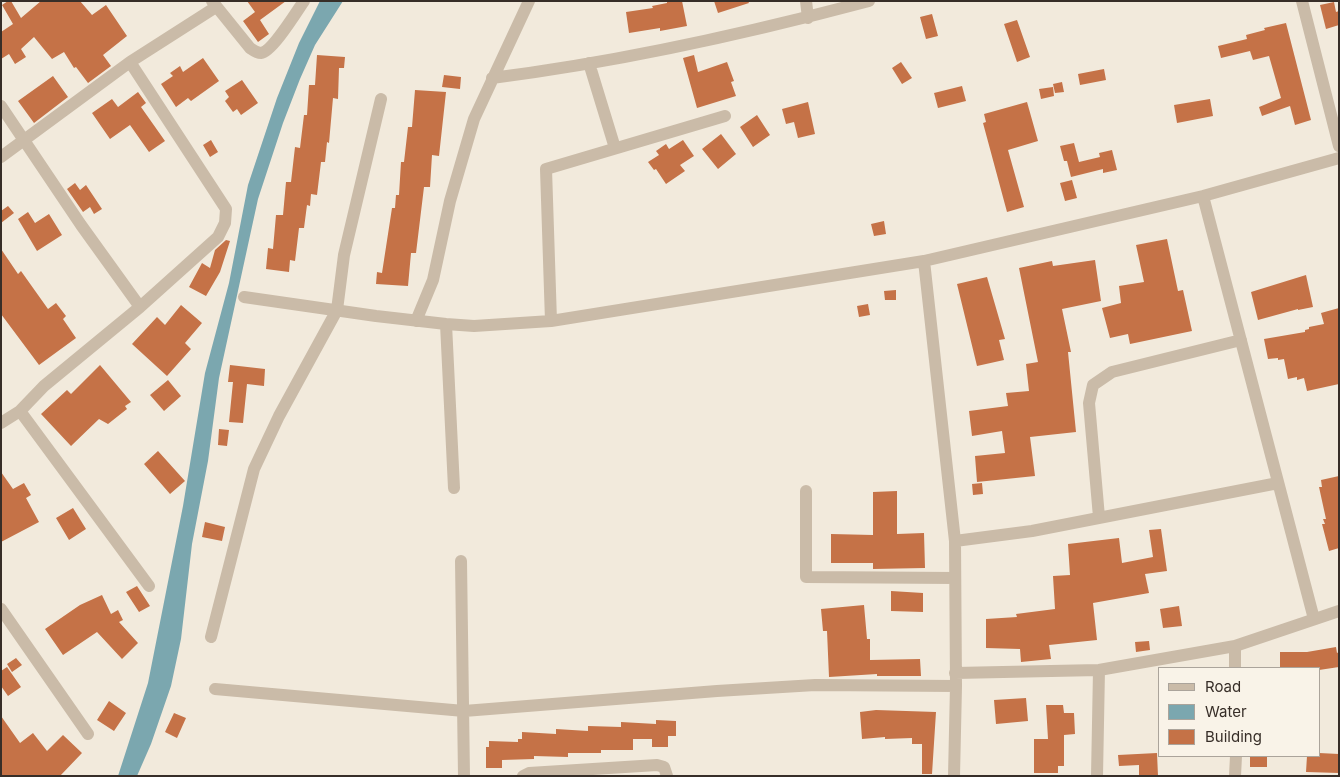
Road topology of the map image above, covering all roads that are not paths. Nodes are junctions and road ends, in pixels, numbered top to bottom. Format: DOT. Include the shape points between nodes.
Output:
graph roads {
  1 [pos="304,1"];
  2 [pos="529,1"];
  3 [pos="806,1"];
  4 [pos="869,1"];
  5 [pos="1302,1"];
  6 [pos="214,4"];
  7 [pos="808,18"];
  8 [pos="130,62"];
  9 [pos="589,63"];
  10 [pos="492,78"];
  11 [pos="381,99"];
  12 [pos="1,106"];
  13 [pos="725,116"];
  14 [pos="24,140"];
  15 [pos="1339,146"];
  16 [pos="615,148"];
  17 [pos="1,157"];
  18 [pos="1339,158"];
  19 [pos="1203,196"];
  20 [pos="924,261"];
  21 [pos="244,297"];
  22 [pos="140,307"];
  23 [pos="336,310"];
  24 [pos="416,321"];
  25 [pos="551,321"];
  26 [pos="446,324"];
  27 [pos="1241,340"];
  28 [pos="20,411"];
  29 [pos="1,423"];
  30 [pos="1278,483"];
  31 [pos="454,488"];
  32 [pos="806,490"];
  33 [pos="1099,517"];
  34 [pos="955,541"];
  35 [pos="461,561"];
  36 [pos="955,578"];
  37 [pos="149,586"];
  38 [pos="1,609"];
  39 [pos="1339,611"];
  40 [pos="1314,619"];
  41 [pos="212,637"];
  42 [pos="1235,646"];
  43 [pos="1235,667"];
  44 [pos="1099,670"];
  45 [pos="955,673"];
  46 [pos="956,686"];
  47 [pos="215,689"];
  48 [pos="464,711"];
  49 [pos="88,734"];
  50 [pos="1236,757"];
  51 [pos="464,776"];
  52 [pos="523,776"];
  53 [pos="667,776"];
  54 [pos="954,776"];
  55 [pos="1097,776"];
  56 [pos="1235,776"];
  1 -- 6 [label="street" via="274,42 261,53 250,48"];
  2 -- 10 [label="street"];
  3 -- 7 [label="street"];
  4 -- 7 [label="street"];
  5 -- 15 [label="street"];
  6 -- 8 [label="street"];
  7 -- 9 [label="street" via="655,52"];
  8 -- 14 [label="street"];
  8 -- 22 [label="street" via="226,209 225,223 218,237"];
  9 -- 10 [label="street"];
  9 -- 16 [label="street"];
  10 -- 24 [label="street" via="474,119 450,201 433,280"];
  11 -- 23 [label="street" via="344,255"];
  12 -- 14 [label="street"];
  13 -- 16 [label="street"];
  14 -- 17 [label="street"];
  14 -- 22 [label="street"];
  16 -- 25 [label="street" via="546,169"];
  18 -- 19 [label="street"];
  19 -- 20 [label="street"];
  19 -- 27 [label="street"];
  20 -- 25 [label="street"];
  20 -- 34 [label="street"];
  21 -- 23 [label="street"];
  22 -- 28 [label="street" via="44,386"];
  23 -- 24 [label="street"];
  23 -- 41 [label="street" via="254,470"];
  24 -- 26 [label="street"];
  25 -- 26 [label="street" via="474,326"];
  26 -- 31 [label="street"];
  27 -- 30 [label="street"];
  27 -- 33 [label="street" via="1112,372 1093,385 1089,404"];
  28 -- 29 [label="street"];
  28 -- 37 [label="street"];
  30 -- 33 [label="street"];
  30 -- 40 [label="street"];
  32 -- 36 [label="street" via="806,577"];
  33 -- 34 [label="street" via="1032,531"];
  34 -- 36 [label="street"];
  35 -- 48 [label="street"];
  36 -- 45 [label="street"];
  38 -- 49 [label="street"];
  39 -- 40 [label="street"];
  40 -- 42 [label="street"];
  42 -- 43 [label="street"];
  42 -- 44 [label="street"];
  44 -- 45 [label="street"];
  44 -- 55 [label="street"];
  45 -- 46 [label="street"];
  46 -- 48 [label="street" via="815,685"];
  46 -- 54 [label="street"];
  47 -- 48 [label="street"];
  48 -- 51 [label="street"];
  50 -- 56 [label="street"];
  52 -- 53 [label="street" via="656,765 664,767"];
}
